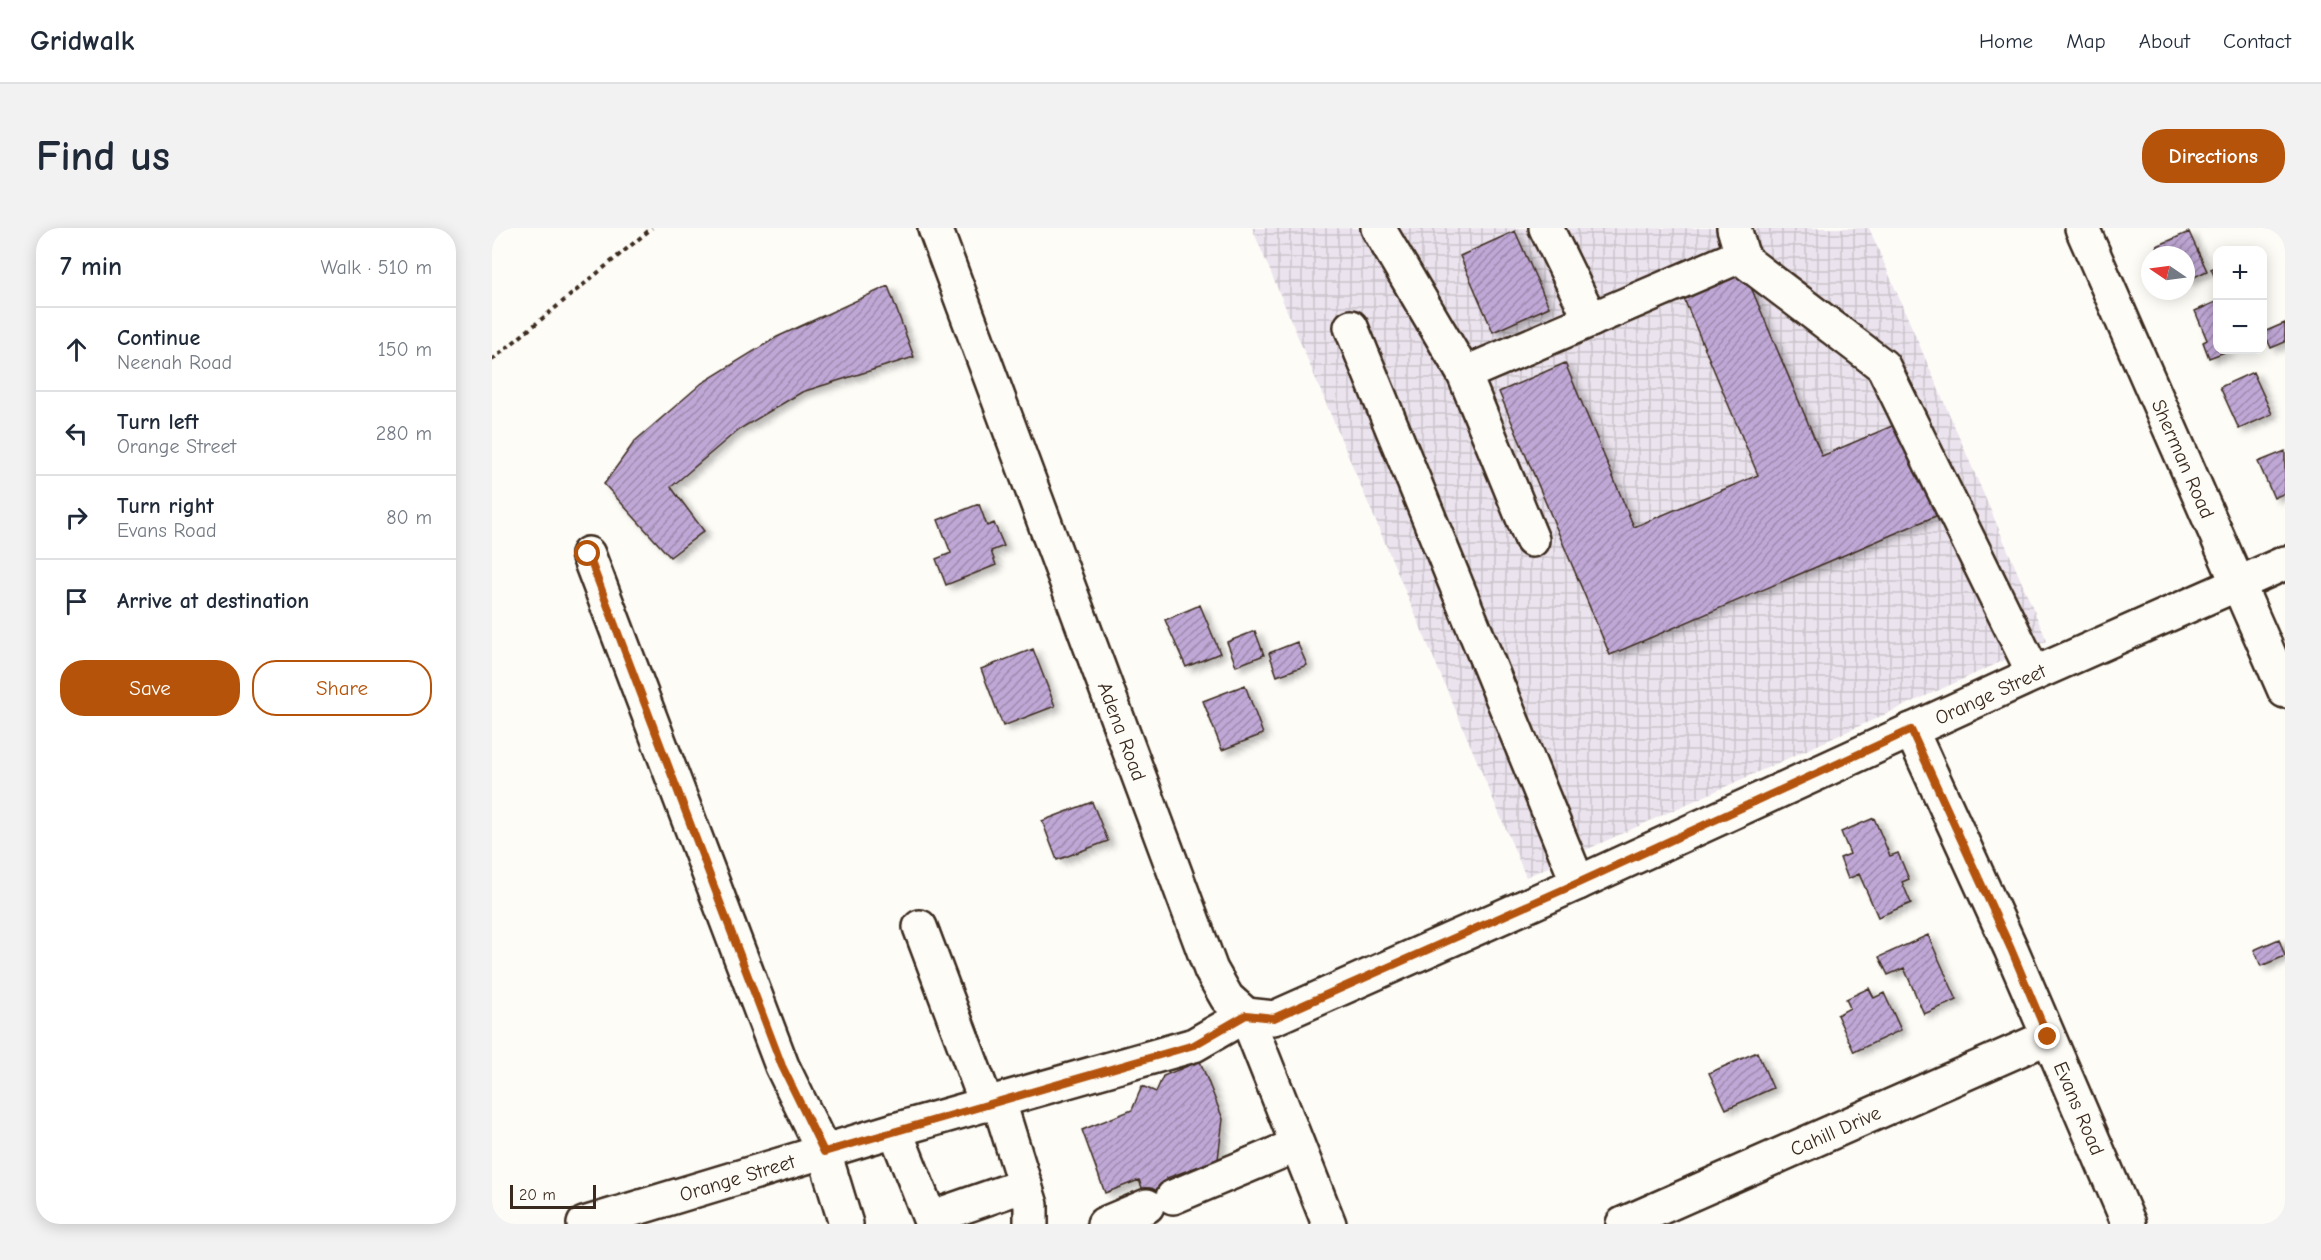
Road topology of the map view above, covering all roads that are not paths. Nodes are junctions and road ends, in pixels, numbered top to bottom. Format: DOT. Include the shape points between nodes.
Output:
graph roads {
  1 [pos="935,228"];
  2 [pos="1378,228"];
  3 [pos="1546,228"];
  4 [pos="2082,228"];
  5 [pos="1738,242"];
  6 [pos="1591,320"];
  7 [pos="1351,327"];
  8 [pos="1464,374"];
  9 [pos="1532,540"];
  10 [pos="588,554"];
  11 [pos="2285,563"];
  12 [pos="2237,585"];
  13 [pos="2034,674"];
  14 [pos="2285,691"];
  15 [pos="1911,730"];
  16 [pos="1578,883"];
  17 [pos="920,927"];
  18 [pos="1246,1015"];
  19 [pos="2048,1037"];
  20 [pos="993,1103"];
  21 [pos="895,1130"];
  22 [pos="1297,1145"];
  23 [pos="824,1152"];
  24 [pos="1025,1185"];
  25 [pos="931,1221"];
  26 [pos="584,1224"];
  27 [pos="846,1224"];
  28 [pos="1031,1224"];
  29 [pos="1104,1224"];
  30 [pos="1329,1224"];
  31 [pos="1623,1224"];
  32 [pos="2129,1224"];
  1 -- 18 [label="street, Adena Road" via="1211,970 1227,998"];
  2 -- 8 [label="street"];
  3 -- 6 [label="street"];
  4 -- 12 [label="street, Sherman Road"];
  5 -- 6 [label="street"];
  5 -- 13 [label="street" via="1749,264 1883,366"];
  6 -- 8 [label="street"];
  7 -- 16 [label="street"];
  8 -- 9 [label="street"];
  10 -- 23 [label="street" via="782,1066"];
  11 -- 12 [label="street, Orange Street"];
  12 -- 13 [label="street, Orange Street"];
  12 -- 14 [label="street, Sherman Road"];
  13 -- 15 [label="street, Orange Street"];
  15 -- 16 [label="street, Orange Street"];
  15 -- 19 [label="street, Evans Road"];
  16 -- 18 [label="street, Orange Street" via="1290,1012 1274,1018"];
  17 -- 20 [label="street"];
  18 -- 20 [label="street, Orange Street" via="1194,1045"];
  18 -- 22 [label="street, Adena Road"];
  19 -- 31 [label="street, Cahill Drive"];
  19 -- 32 [label="street, Evans Road"];
  20 -- 21 [label="street, Orange Street"];
  20 -- 24 [label="street"];
  21 -- 23 [label="street, Orange Street"];
  21 -- 25 [label="street"];
  22 -- 29 [label="street"];
  22 -- 30 [label="street, Adena Road"];
  23 -- 26 [label="street, Orange Street"];
  23 -- 27 [label="street"];
  24 -- 25 [label="street"];
  24 -- 28 [label="street"];
}
